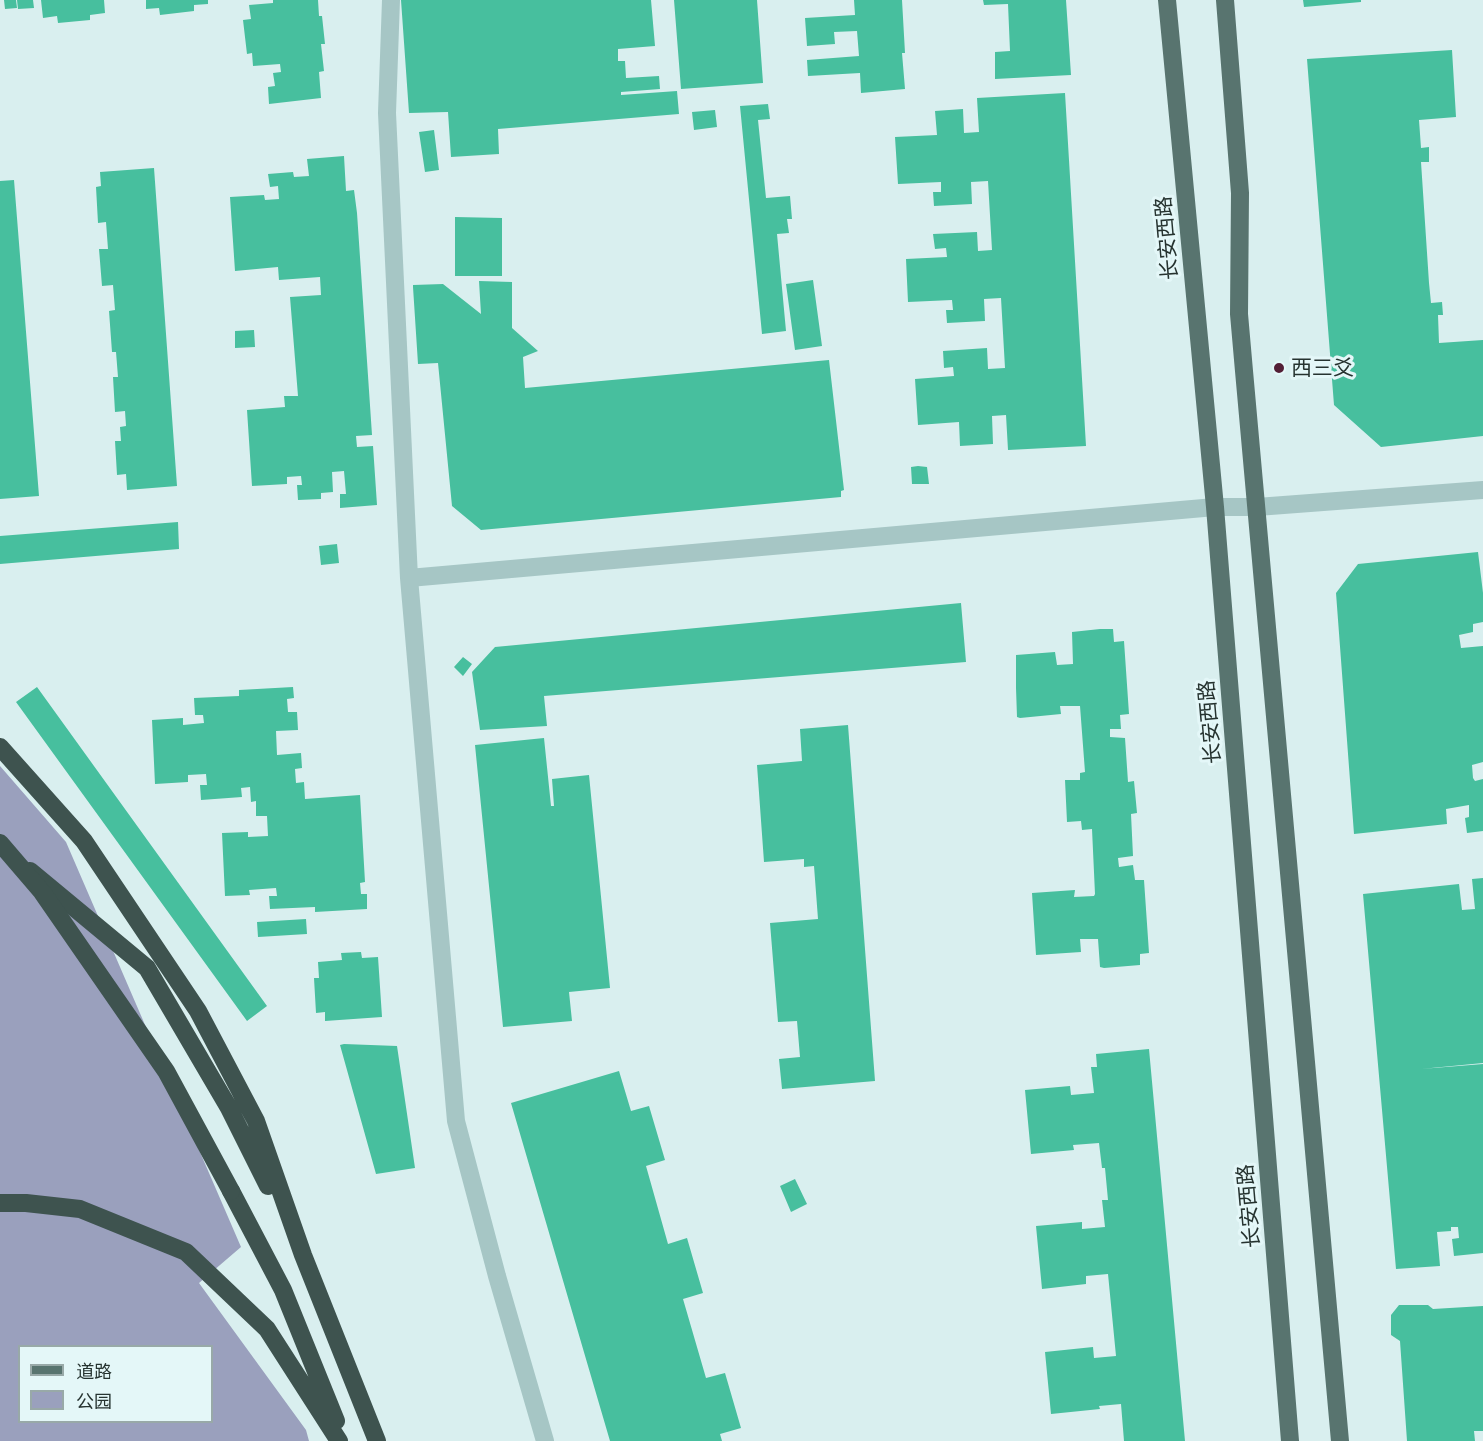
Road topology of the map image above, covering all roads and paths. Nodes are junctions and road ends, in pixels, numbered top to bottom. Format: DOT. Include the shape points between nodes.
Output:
graph roads {
  1 [pos="391,0"];
  2 [pos="1167,0"];
  3 [pos="1225,0"];
  4 [pos="1483,490"];
  5 [pos="1215,507"];
  6 [pos="1257,507"];
  7 [pos="409,578"];
  8 [pos="0,747"];
  9 [pos="0,843"];
  10 [pos="0,848"];
  11 [pos="0,1203"];
  12 [pos="303,1255"];
  13 [pos="339,1441"];
  14 [pos="343,1441"];
  15 [pos="376,1441"];
  16 [pos="545,1441"];
  17 [pos="1290,1441"];
  18 [pos="1340,1441"];
  1 -- 7 [label="street" via="387,113"];
  2 -- 5 [label="main road, 长安西路"];
  3 -- 6 [label="main road" via="1240,193 1239,314"];
  4 -- 6 [label="street"];
  5 -- 6 [label="street"];
  5 -- 7 [label="street"];
  5 -- 17 [label="main road, 长安西路"];
  6 -- 18 [label="main road"];
  7 -- 16 [label="street" via="456,1121"];
  8 -- 12 [label="highway" via="84,841 198,1011 256,1121"];
  9 -- 14 [label="highway, bridge" via="42,892 166,1071 283,1290"];
  10 -- 12 [label="highway, bridge" via="147,968 229,1108"];
  11 -- 13 [label="highway" via="80,1209 186,1252 267,1329"];
  12 -- 15 [label="highway"];
}
